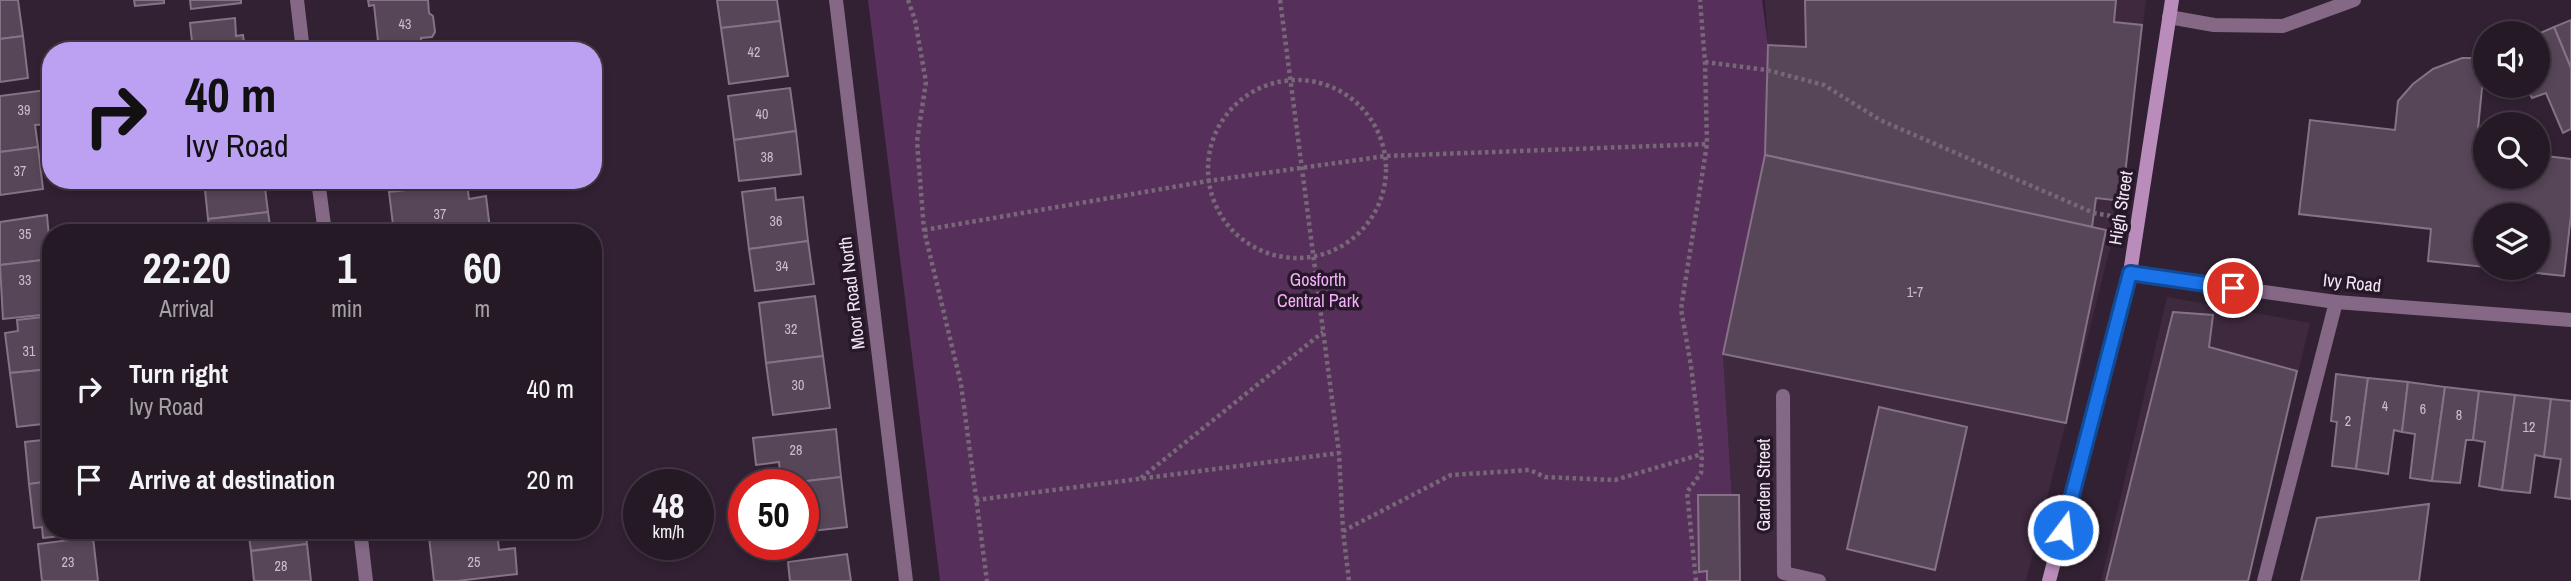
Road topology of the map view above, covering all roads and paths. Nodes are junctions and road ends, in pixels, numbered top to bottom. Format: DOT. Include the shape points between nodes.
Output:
graph roads {
  1 [pos="297,0"];
  2 [pos="836,0"];
  3 [pos="908,0"];
  4 [pos="1280,0"];
  5 [pos="1700,0"];
  6 [pos="2172,0"];
  7 [pos="2354,0"];
  8 [pos="2169,17"];
  9 [pos="302,42"];
  10 [pos="1705,62"];
  11 [pos="1290,80"];
  12 [pos="1707,144"];
  13 [pos="1386,156"];
  14 [pos="1301,167"];
  15 [pos="1208,181"];
  16 [pos="319,189"];
  17 [pos="2139,221"];
  18 [pos="323,224"];
  19 [pos="925,230"];
  20 [pos="1314,258"];
  21 [pos="2130,273"];
  22 [pos="2336,302"];
  23 [pos="2571,320"];
  24 [pos="1323,331"];
  25 [pos="1783,396"];
  26 [pos="1339,453"];
  27 [pos="1702,454"];
  28 [pos="1141,478"];
  29 [pos="976,500"];
  30 [pos="1343,531"];
  31 [pos="361,539"];
  32 [pos="366,581"];
  33 [pos="906,581"];
  34 [pos="987,581"];
  35 [pos="1349,581"];
  36 [pos="1696,581"];
  37 [pos="1819,581"];
  38 [pos="2049,581"];
  39 [pos="2264,581"];
  1 -- 9 [label="street"];
  2 -- 33 [label="street, Moor Road North"];
  3 -- 19 [label="path" via="926,82 917,141"];
  4 -- 11 [label="path"];
  5 -- 10 [label="path"];
  6 -- 8 [label="main road, High Street"];
  7 -- 8 [label="street" via="2283,26 2214,25"];
  8 -- 17 [label="main road, High Street"];
  10 -- 12 [label="path"];
  10 -- 17 [label="path" via="1824,85 1880,120 1959,155 2094,213"];
  11 -- 13 [label="path" via="1317,82 1342,92 1363,108 1378,131"];
  11 -- 14 [label="path"];
  11 -- 15 [label="path" via="1262,87 1237,102 1212,143"];
  12 -- 13 [label="path"];
  12 -- 27 [label="path" via="1681,309"];
  13 -- 14 [label="path"];
  13 -- 20 [label="path" via="1386,183 1377,210 1361,232 1340,248"];
  14 -- 15 [label="path"];
  14 -- 20 [label="path"];
  15 -- 19 [label="path"];
  15 -- 20 [label="path" via="1217,209 1233,232 1257,250 1285,258"];
  16 -- 18 [label="street"];
  17 -- 21 [label="main road, High Street"];
  19 -- 29 [label="path" via="961,384"];
  20 -- 24 [label="path"];
  21 -- 22 [label="street, Ivy Road"];
  21 -- 38 [label="main road, High Street"];
  22 -- 23 [label="street, Ivy Road"];
  22 -- 39 [label="street"];
  24 -- 26 [label="path"];
  24 -- 28 [label="path"];
  25 -- 37 [label="street, Garden Street" via="1784,573"];
  26 -- 28 [label="path"];
  26 -- 30 [label="path"];
  27 -- 30 [label="path" via="1615,480 1545,477 1530,470 1451,475"];
  27 -- 36 [label="path" via="1701,472 1688,492"];
  28 -- 29 [label="path"];
  29 -- 34 [label="path"];
  30 -- 35 [label="path"];
  31 -- 32 [label="street"];
}
